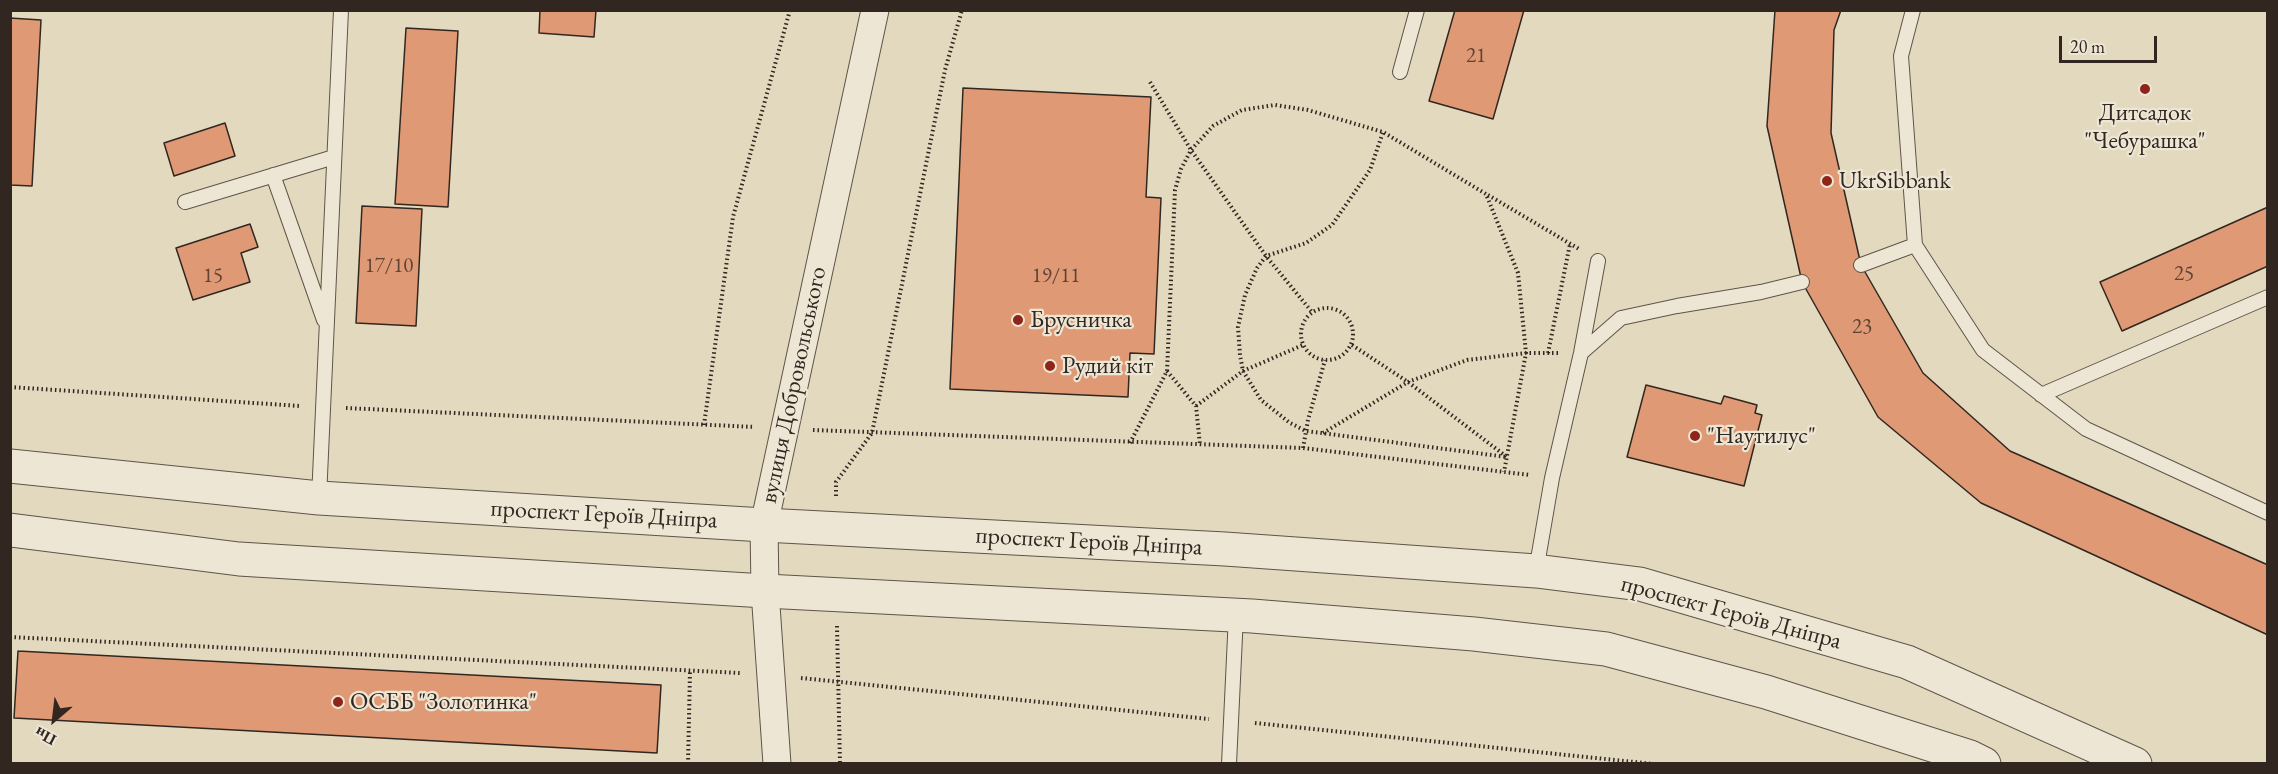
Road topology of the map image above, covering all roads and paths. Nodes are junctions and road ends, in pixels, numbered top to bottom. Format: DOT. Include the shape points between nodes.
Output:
graph roads {
  1 [pos="790,10"];
  2 [pos="875,10"];
  3 [pos="962,10"];
  4 [pos="1418,10"];
  5 [pos="1912,10"];
  6 [pos="342,11"];
  7 [pos="1400,72"];
  8 [pos="1150,82"];
  9 [pos="1383,132"];
  10 [pos="1191,150"];
  11 [pos="334,157"];
  12 [pos="273,175"];
  13 [pos="1486,194"];
  14 [pos="185,202"];
  15 [pos="1570,244"];
  16 [pos="1915,245"];
  17 [pos="1266,256"];
  18 [pos="1598,261"];
  19 [pos="1861,266"];
  20 [pos="1802,282"];
  21 [pos="2268,297"];
  22 [pos="1312,312"];
  23 [pos="327,328"];
  24 [pos="1303,345"];
  25 [pos="1352,345"];
  26 [pos="1526,353"];
  27 [pos="1548,353"];
  28 [pos="1581,353"];
  29 [pos="1325,360"];
  30 [pos="1167,371"];
  31 [pos="1244,371"];
  32 [pos="1407,382"];
  33 [pos="2041,394"];
  34 [pos="1196,406"];
  35 [pos="704,425"];
  36 [pos="1306,431"];
  37 [pos="872,433"];
  38 [pos="1322,433"];
  39 [pos="1130,443"];
  40 [pos="1200,445"];
  41 [pos="1303,448"];
  42 [pos="1507,457"];
  43 [pos="10,466"];
  44 [pos="1504,472"];
  45 [pos="319,498"];
  46 [pos="2268,513"];
  47 [pos="764,525"];
  48 [pos="10,531"];
  49 [pos="1536,571"];
  50 [pos="765,591"];
  51 [pos="1236,615"];
  52 [pos="10,637"];
  53 [pos="690,671"];
  54 [pos="771,675"];
  55 [pos="1231,721"];
  56 [pos="688,764"];
  57 [pos="777,764"];
  58 [pos="1229,764"];
  59 [pos="1654,764"];
  60 [pos="1984,764"];
  61 [pos="2135,764"];
  1 -- 35 [label="path" via="733,217"];
  2 -- 47 [label="street, вулиця Добровольського"];
  3 -- 37 [label="path" via="945,70"];
  4 -- 7 [label="lane"];
  5 -- 16 [label="lane" via="1901,56"];
  6 -- 11 [label="lane"];
  8 -- 10 [label="path"];
  9 -- 10 [label="path" via="1308,110 1275,105 1242,110 1213,126"];
  9 -- 13 [label="path"];
  9 -- 17 [label="path" via="1370,170 1332,225 1306,243"];
  10 -- 17 [label="path"];
  10 -- 30 [label="path" via="1175,190"];
  11 -- 12 [label="lane"];
  11 -- 23 [label="lane"];
  12 -- 14 [label="lane"];
  12 -- 23 [label="lane"];
  13 -- 15 [label="path"];
  13 -- 26 [label="path" via="1518,273"];
  15 -- 18 [label="path"];
  15 -- 27 [label="path"];
  16 -- 19 [label="lane"];
  16 -- 33 [label="lane" via="1983,350"];
  17 -- 22 [label="path"];
  17 -- 31 [label="path" via="1251,279 1240,312 1238,341"];
  18 -- 28 [label="lane"];
  20 -- 28 [label="lane" via="1621,318"];
  21 -- 33 [label="lane"];
  22 -- 24 [label="path" via="1301,327"];
  22 -- 25 [label="path" via="1334,308 1344,313 1354,333"];
  23 -- 45 [label="lane"];
  24 -- 29 [label="path" via="1316,358"];
  24 -- 31 [label="path"];
  25 -- 29 [label="path" via="1336,359"];
  25 -- 32 [label="path"];
  26 -- 27 [label="path"];
  26 -- 32 [label="path" via="1467,360"];
  26 -- 42 [label="path"];
  27 -- 28 [label="path"];
  28 -- 49 [label="lane" via="1552,478"];
  29 -- 36 [label="path"];
  30 -- 34 [label="path"];
  30 -- 39 [label="path"];
  31 -- 34 [label="path"];
  31 -- 36 [label="path" via="1261,400"];
  32 -- 38 [label="path"];
  32 -- 42 [label="path"];
  33 -- 46 [label="lane" via="2086,429"];
  34 -- 40 [label="path"];
  36 -- 38 [label="path"];
  36 -- 41 [label="path"];
  38 -- 42 [label="path"];
  42 -- 44 [label="path"];
  43 -- 45 [label="street, проспект Героїв Дніпра"];
  45 -- 47 [label="street, проспект Героїв Дніпра"];
  47 -- 49 [label="street, проспект Героїв Дніпра" via="1225,549"];
  47 -- 50 [label="street, вулиця Добровольського"];
  48 -- 50 [label="street" via="239,559"];
  49 -- 61 [label="street, проспект Героїв Дніпра" via="1640,584 1907,662"];
  50 -- 51 [label="street"];
  50 -- 54 [label="street, вулиця Добровольського"];
  51 -- 55 [label="lane"];
  51 -- 60 [label="street" via="1605,649 1766,692"];
  52 -- 53 [label="path"];
  53 -- 54 [label="path"];
  53 -- 56 [label="path"];
  54 -- 55 [label="path"];
  54 -- 57 [label="street, вулиця Добровольського"];
  55 -- 58 [label="lane"];
  55 -- 59 [label="path"];
}
